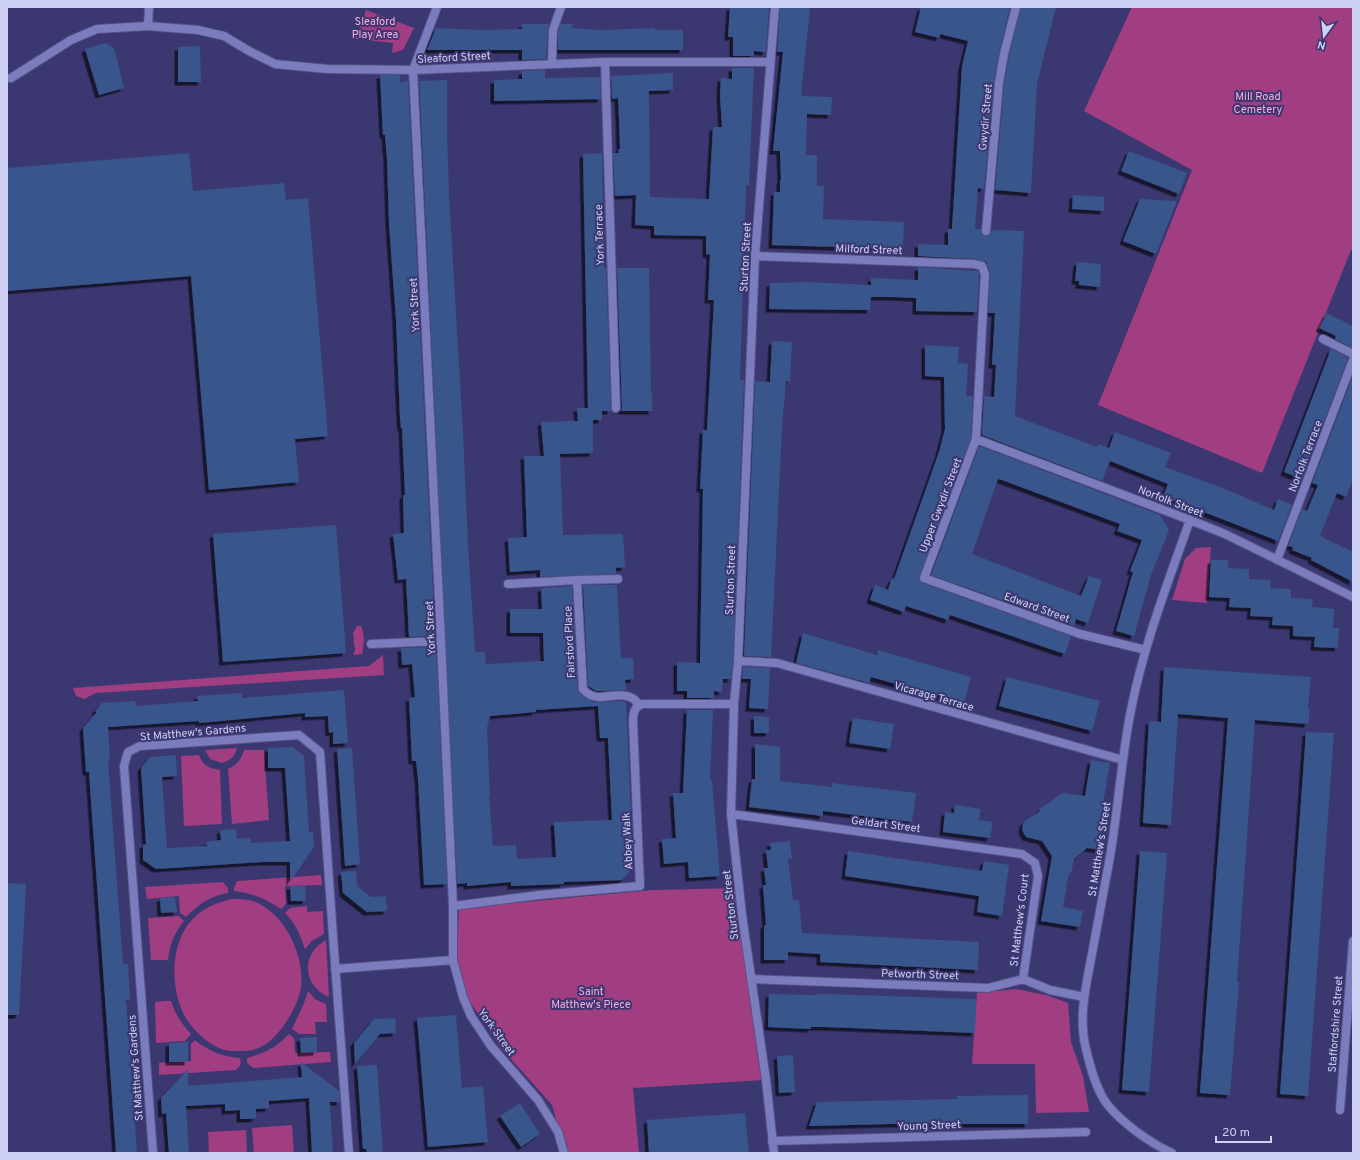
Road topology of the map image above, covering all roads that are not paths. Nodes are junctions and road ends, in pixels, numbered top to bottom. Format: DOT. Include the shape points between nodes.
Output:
graph roads {
  1 [pos="149,7"];
  2 [pos="437,7"];
  3 [pos="561,7"];
  4 [pos="775,7"];
  5 [pos="1016,7"];
  6 [pos="148,26"];
  7 [pos="605,62"];
  8 [pos="770,62"];
  9 [pos="552,64"];
  10 [pos="413,70"];
  11 [pos="11,78"];
  12 [pos="986,231"];
  13 [pos="755,256"];
  14 [pos="1322,339"];
  15 [pos="1353,354"];
  16 [pos="1353,360"];
  17 [pos="616,408"];
  18 [pos="976,439"];
  19 [pos="1190,520"];
  20 [pos="1277,560"];
  21 [pos="924,578"];
  22 [pos="618,579"];
  23 [pos="577,580"];
  24 [pos="508,584"];
  25 [pos="1353,597"];
  26 [pos="441,641"];
  27 [pos="371,644"];
  28 [pos="1146,650"];
  29 [pos="738,661"];
  30 [pos="734,704"];
  31 [pos="639,705"];
  32 [pos="1123,760"];
  33 [pos="731,814"];
  34 [pos="1035,863"];
  35 [pos="453,906"];
  36 [pos="1353,941"];
  37 [pos="453,960"];
  38 [pos="335,969"];
  39 [pos="751,979"];
  40 [pos="1023,979"];
  41 [pos="1084,997"];
  42 [pos="1340,1110"];
  43 [pos="1086,1132"];
  44 [pos="772,1141"];
  45 [pos="1167,1152"];
  46 [pos="152,1153"];
  47 [pos="349,1153"];
  48 [pos="564,1153"];
  49 [pos="774,1153"];
  1 -- 6 [label="street"];
  2 -- 10 [label="street"];
  3 -- 9 [label="street" via="553,30"];
  4 -- 8 [label="street, Sturton Street"];
  5 -- 12 [label="street, Gwydir Street" via="999,83"];
  6 -- 10 [label="street, Sleaford Street" via="198,30 224,36 275,64 328,69"];
  6 -- 11 [label="street, Sleaford Street" via="97,29 70,40"];
  7 -- 8 [label="street, Sleaford Street"];
  7 -- 9 [label="street, Sleaford Street"];
  7 -- 17 [label="street, York Terrace"];
  8 -- 13 [label="street, Sturton Street"];
  9 -- 10 [label="street, Sleaford Street"];
  10 -- 26 [label="street, York Street"];
  13 -- 18 [label="street, Milford Street" via="982,266 985,274"];
  13 -- 29 [label="street, Sturton Street"];
  14 -- 15 [label="street"];
  16 -- 20 [label="street, Norfolk Terrace"];
  18 -- 19 [label="street, Norfolk Street"];
  18 -- 21 [label="street, Upper Gwydir Street"];
  19 -- 20 [label="street, Norfolk Street"];
  19 -- 28 [label="street, St Matthew's Street"];
  20 -- 25 [label="street, Norfolk Street"];
  21 -- 28 [label="street, Edward Street" via="1080,634"];
  22 -- 23 [label="street"];
  23 -- 24 [label="street"];
  23 -- 31 [label="street, Fairsford Place" via="583,689 587,694 596,697 633,698"];
  26 -- 27 [label="street"];
  26 -- 35 [label="street, York Street"];
  28 -- 32 [label="street, St Matthew's Street" via="1131,710"];
  29 -- 30 [label="street, Sturton Street"];
  29 -- 32 [label="street, Vicarage Terrace" via="777,663"];
  30 -- 31 [label="street"];
  30 -- 33 [label="street, Sturton Street"];
  31 -- 35 [label="street, Abbey Walk" via="633,714 633,722 640,886"];
  32 -- 41 [label="street, St Matthew's Street" via="1110,859"];
  33 -- 34 [label="street, Geldart Street" via="1022,854"];
  33 -- 39 [label="street, Sturton Street"];
  34 -- 40 [label="street, St Matthew's Court" via="1038,876"];
  35 -- 37 [label="street, York Street"];
  36 -- 42 [label="street, Staffordshire Street"];
  37 -- 38 [label="street"];
  37 -- 48 [label="street, York Street" via="471,1016 491,1046 538,1100 558,1132"];
  38 -- 46 [label="street, St Matthew's Gardens" via="320,752 299,735 140,746 128,752 124,766"];
  38 -- 47 [label="street, St Matthew's Gardens"];
  39 -- 40 [label="street, Petworth Street" via="988,988"];
  39 -- 44 [label="street, Sturton Street"];
  40 -- 41 [label="street" via="1050,990"];
  41 -- 45 [label="street, St Matthew's Street" via="1082,1023 1086,1048 1095,1080 1106,1103 1122,1119"];
  43 -- 44 [label="street, Young Street"];
  44 -- 49 [label="street, Sturton Street"];
}
